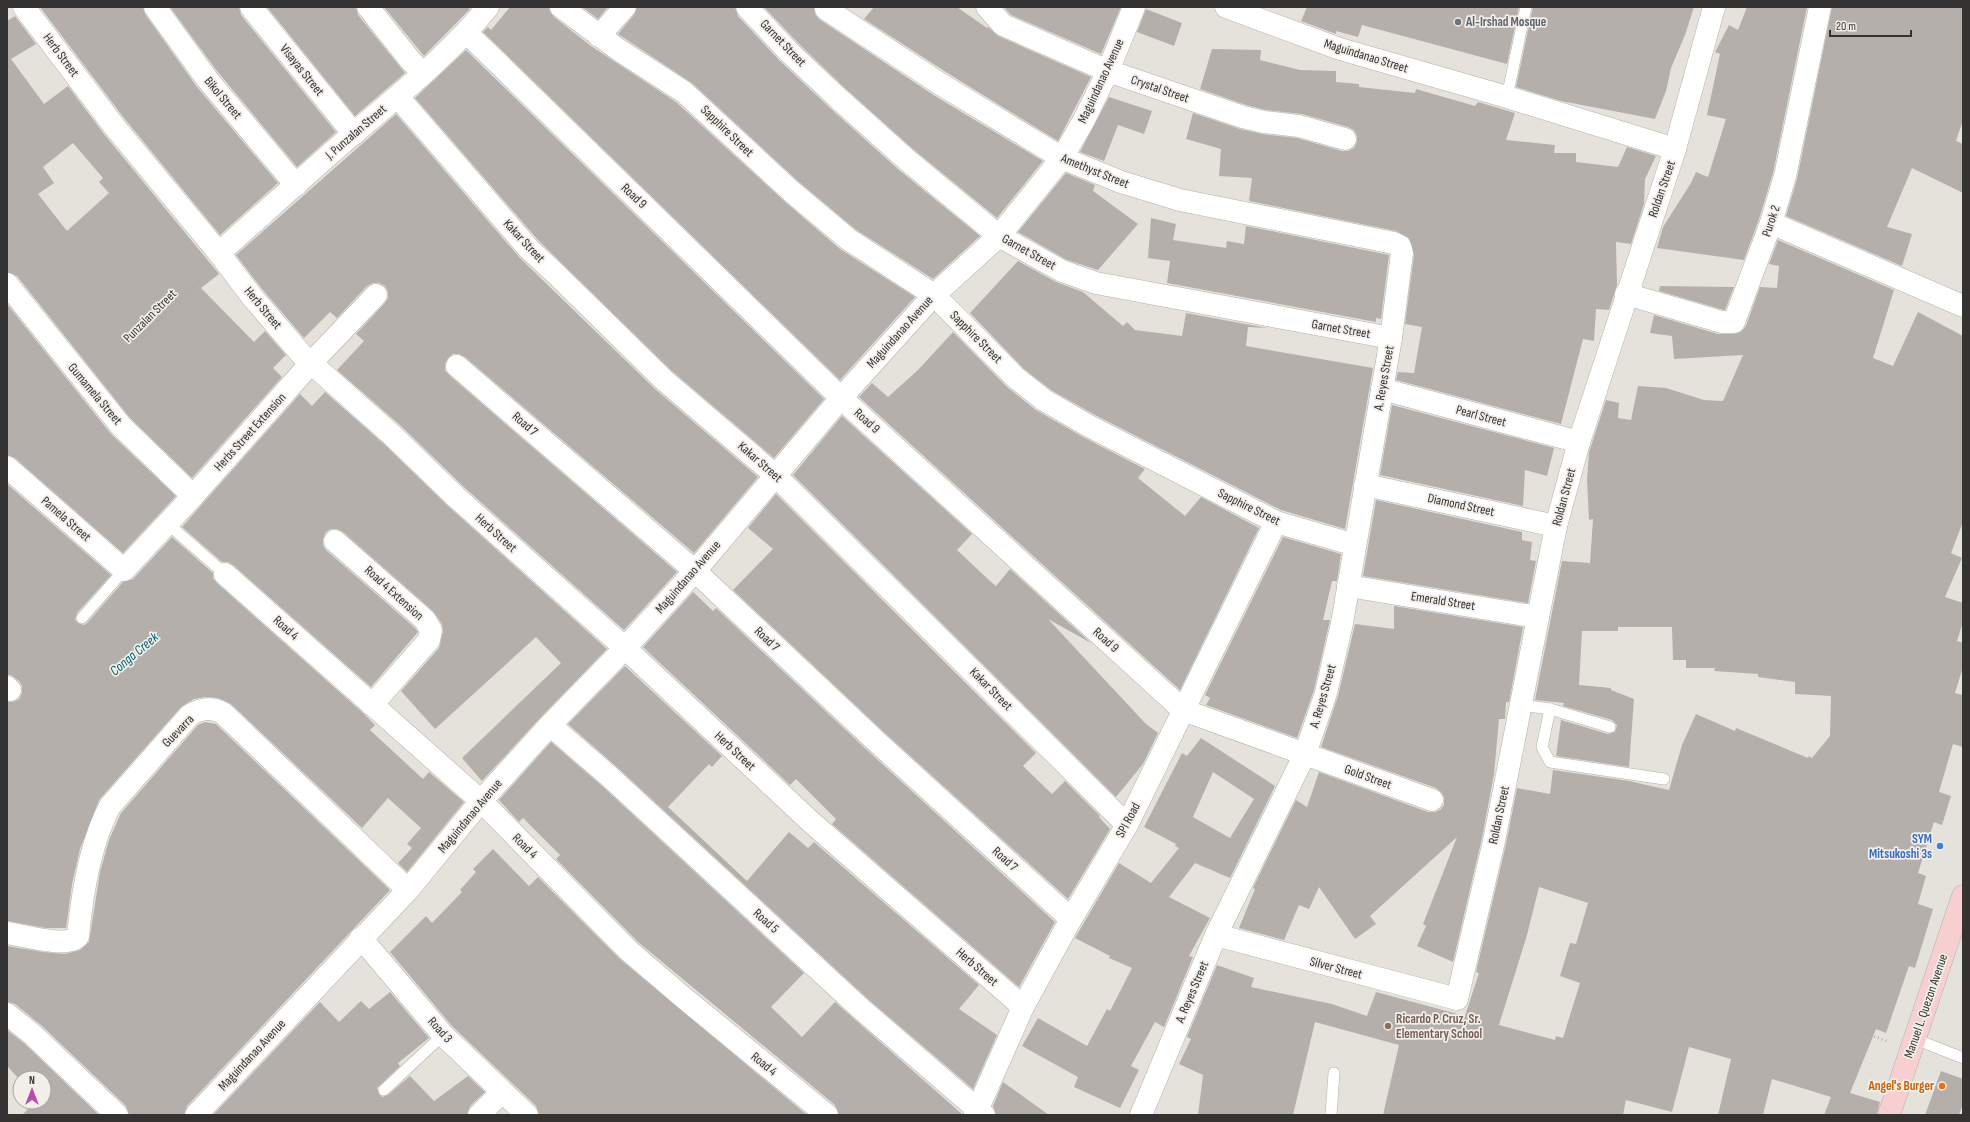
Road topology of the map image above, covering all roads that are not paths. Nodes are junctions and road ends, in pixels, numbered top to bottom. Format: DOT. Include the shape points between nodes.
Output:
graph roads {
  1 [pos="24,7"];
  2 [pos="155,7"];
  3 [pos="251,7"];
  4 [pos="368,7"];
  5 [pos="488,7"];
  6 [pos="561,7"];
  7 [pos="625,7"];
  8 [pos="747,7"];
  9 [pos="987,7"];
  10 [pos="1134,7"];
  11 [pos="1226,7"];
  12 [pos="1526,7"];
  13 [pos="1714,7"];
  14 [pos="1820,7"];
  15 [pos="826,9"];
  16 [pos="467,33"];
  17 [pos="599,36"];
  18 [pos="1108,71"];
  19 [pos="423,73"];
  20 [pos="398,97"];
  21 [pos="1507,97"];
  22 [pos="354,134"];
  23 [pos="1345,139"];
  24 [pos="1675,149"];
  25 [pos="1062,158"];
  26 [pos="296,185"];
  27 [pos="1771,223"];
  28 [pos="999,236"];
  29 [pos="1400,246"];
  30 [pos="221,254"];
  31 [pos="7,284"];
  32 [pos="376,294"];
  33 [pos="934,294"];
  34 [pos="1626,294"];
  35 [pos="1963,306"];
  36 [pos="1392,338"];
  37 [pos="312,363"];
  38 [pos="457,366"];
  39 [pos="1382,390"];
  40 [pos="841,398"];
  41 [pos="1580,442"];
  42 [pos="7,467"];
  43 [pos="775,475"];
  44 [pos="1365,485"];
  45 [pos="193,496"];
  46 [pos="1276,522"];
  47 [pos="167,523"];
  48 [pos="1556,526"];
  49 [pos="335,541"];
  50 [pos="1354,545"];
  51 [pos="124,570"];
  52 [pos="695,571"];
  53 [pos="225,574"];
  54 [pos="1348,586"];
  55 [pos="1538,617"];
  56 [pos="82,618"];
  57 [pos="625,648"];
  58 [pos="372,705"];
  59 [pos="1521,705"];
  60 [pos="1550,709"];
  61 [pos="1183,710"];
  62 [pos="550,725"];
  63 [pos="1610,727"];
  64 [pos="1305,754"];
  65 [pos="1664,779"];
  66 [pos="1432,800"];
  67 [pos="481,801"];
  68 [pos="1127,824"];
  69 [pos="408,890"];
  70 [pos="1963,896"];
  71 [pos="1071,919"];
  72 [pos="7,933"];
  73 [pos="1216,935"];
  74 [pos="361,938"];
  75 [pos="1457,999"];
  76 [pos="1023,1007"];
  77 [pos="7,1014"];
  78 [pos="444,1035"];
  79 [pos="1913,1044"];
  80 [pos="1963,1058"];
  81 [pos="1334,1073"];
  82 [pos="384,1090"];
  83 [pos="502,1092"];
  84 [pos="979,1113"];
  85 [pos="117,1115"];
  86 [pos="196,1115"];
  87 [pos="479,1115"];
  88 [pos="526,1115"];
  89 [pos="827,1115"];
  90 [pos="1141,1115"];
  91 [pos="1331,1115"];
  92 [pos="1889,1115"];
  1 -- 30 [label="street, Herb Street" via="114,126"];
  2 -- 26 [label="street, Bikol Street" via="207,79"];
  3 -- 22 [label="street, Visayas Street"];
  4 -- 19 [label="street"];
  5 -- 16 [label="street, J. Punzalan Street"];
  6 -- 17 [label="street, Sapphire Street"];
  7 -- 17 [label="street"];
  8 -- 28 [label="street, Garnet Street" via="789,52 838,98 906,159"];
  9 -- 18 [label="street, Crystal Street" via="1003,25"];
  10 -- 18 [label="street, Maguindanao Avenue"];
  11 -- 21 [label="street, Maguindanao Street" via="1340,49"];
  12 -- 21 [label="lane"];
  13 -- 24 [label="street, Roldan Street"];
  14 -- 27 [label="street, Purok 2" via="1785,176"];
  15 -- 25 [label="street, Amethyst Street" via="942,86"];
  16 -- 19 [label="street, J. Punzalan Street"];
  16 -- 40 [label="street, Road 9"];
  17 -- 33 [label="street, Sapphire Street" via="684,92 791,191 848,239"];
  18 -- 23 [label="street, Crystal Street" via="1243,117 1298,126"];
  18 -- 25 [label="street, Maguindanao Avenue"];
  19 -- 20 [label="street, J. Punzalan Street"];
  20 -- 22 [label="street, J. Punzalan Street"];
  20 -- 43 [label="street, Kakar Street" via="529,249 664,380"];
  21 -- 24 [label="street, Maguindanao Street"];
  22 -- 26 [label="street, J. Punzalan Street"];
  24 -- 34 [label="street, Roldan Street"];
  25 -- 28 [label="street, Maguindanao Avenue"];
  25 -- 29 [label="street, Amethyst Street" via="1121,182 1180,200"];
  26 -- 30 [label="street, J. Punzalan Street"];
  27 -- 34 [label="street, Purok 2" via="1734,322 1722,322"];
  27 -- 35 [label="street"];
  28 -- 33 [label="street, Maguindanao Avenue"];
  28 -- 36 [label="street, Garnet Street" via="1062,271 1096,283"];
  29 -- 36 [label="street, A. Reyes Street" via="1402,253"];
  30 -- 37 [label="street, Herb Street" via="253,298 302,355"];
  31 -- 45 [label="street, Gumamela Street" via="121,426"];
  32 -- 37 [label="street, Herbs Street Extension"];
  33 -- 40 [label="street, Maguindanao Avenue"];
  33 -- 46 [label="street, Sapphire Street" via="1016,378 1044,400 1096,430"];
  34 -- 41 [label="street, Roldan Street"];
  36 -- 39 [label="street, A. Reyes Street"];
  37 -- 45 [label="street, Herbs Street Extension"];
  37 -- 57 [label="street, Herb Street" via="456,497"];
  38 -- 52 [label="street, Road 7"];
  39 -- 41 [label="street, Pearl Street"];
  39 -- 44 [label="street, A. Reyes Street"];
  40 -- 43 [label="street, Maguindanao Avenue"];
  40 -- 61 [label="street, Road 9"];
  41 -- 48 [label="street, Roldan Street"];
  42 -- 51 [label="street, Pamela Street"];
  43 -- 52 [label="street, Maguindanao Avenue"];
  43 -- 68 [label="street, Kakar Street"];
  44 -- 48 [label="street, Diamond Street"];
  44 -- 50 [label="street, A. Reyes Street"];
  45 -- 47 [label="street, Herbs Street Extension"];
  46 -- 50 [label="street, Sapphire Street"];
  46 -- 61 [label="street, SPI Road"];
  47 -- 51 [label="street, Herbs Street Extension"];
  47 -- 53 [label="lane"];
  48 -- 55 [label="street, Roldan Street"];
  49 -- 58 [label="street, Road 4 Extension" via="425,620 431,630 429,640"];
  50 -- 54 [label="street, A. Reyes Street"];
  51 -- 56 [label="lane"];
  52 -- 57 [label="street, Maguindanao Avenue"];
  52 -- 71 [label="street, Road 7"];
  53 -- 58 [label="street, Road 4"];
  54 -- 55 [label="street, Emerald Street"];
  54 -- 64 [label="street, A. Reyes Street" via="1326,693"];
  55 -- 59 [label="street, Roldan Street"];
  57 -- 62 [label="street, Maguindanao Avenue"];
  57 -- 76 [label="street, Herb Street" via="811,822"];
  58 -- 67 [label="street, Road 4"];
  59 -- 60 [label="lane"];
  59 -- 75 [label="street, Roldan Street" via="1494,841"];
  60 -- 63 [label="lane"];
  60 -- 65 [label="lane" via="1542,747 1550,762"];
  61 -- 64 [label="street, Road 9"];
  61 -- 68 [label="street, SPI Road"];
  62 -- 67 [label="street, Maguindanao Avenue"];
  62 -- 84 [label="street, Road 5"];
  64 -- 66 [label="street, Gold Street"];
  64 -- 73 [label="street, A. Reyes Street"];
  67 -- 69 [label="street, Maguindanao Avenue"];
  67 -- 89 [label="street, Road 4" via="629,951"];
  68 -- 71 [label="street, SPI Road"];
  69 -- 72 [label="street, Guevarra" via="223,713 206,709 190,715 110,806 94,841 78,936 75,940 54,941"];
  69 -- 74 [label="street, Maguindanao Avenue"];
  70 -- 79 [label="main road, Manuel L. Quezon Avenue"];
  71 -- 76 [label="street, SPI Road"];
  73 -- 75 [label="street, Silver Street"];
  73 -- 90 [label="street, A. Reyes Street"];
  74 -- 78 [label="street, Road 3"];
  74 -- 86 [label="street, Maguindanao Avenue"];
  76 -- 84 [label="street, SPI Road"];
  77 -- 85 [label="street" via="33,1035"];
  78 -- 82 [label="lane"];
  78 -- 83 [label="street, Road 3"];
  79 -- 80 [label="lane"];
  79 -- 92 [label="main road, Manuel L. Quezon Avenue"];
  81 -- 91 [label="lane"];
  83 -- 87 [label="street"];
  83 -- 88 [label="street, Road 3"];
}
